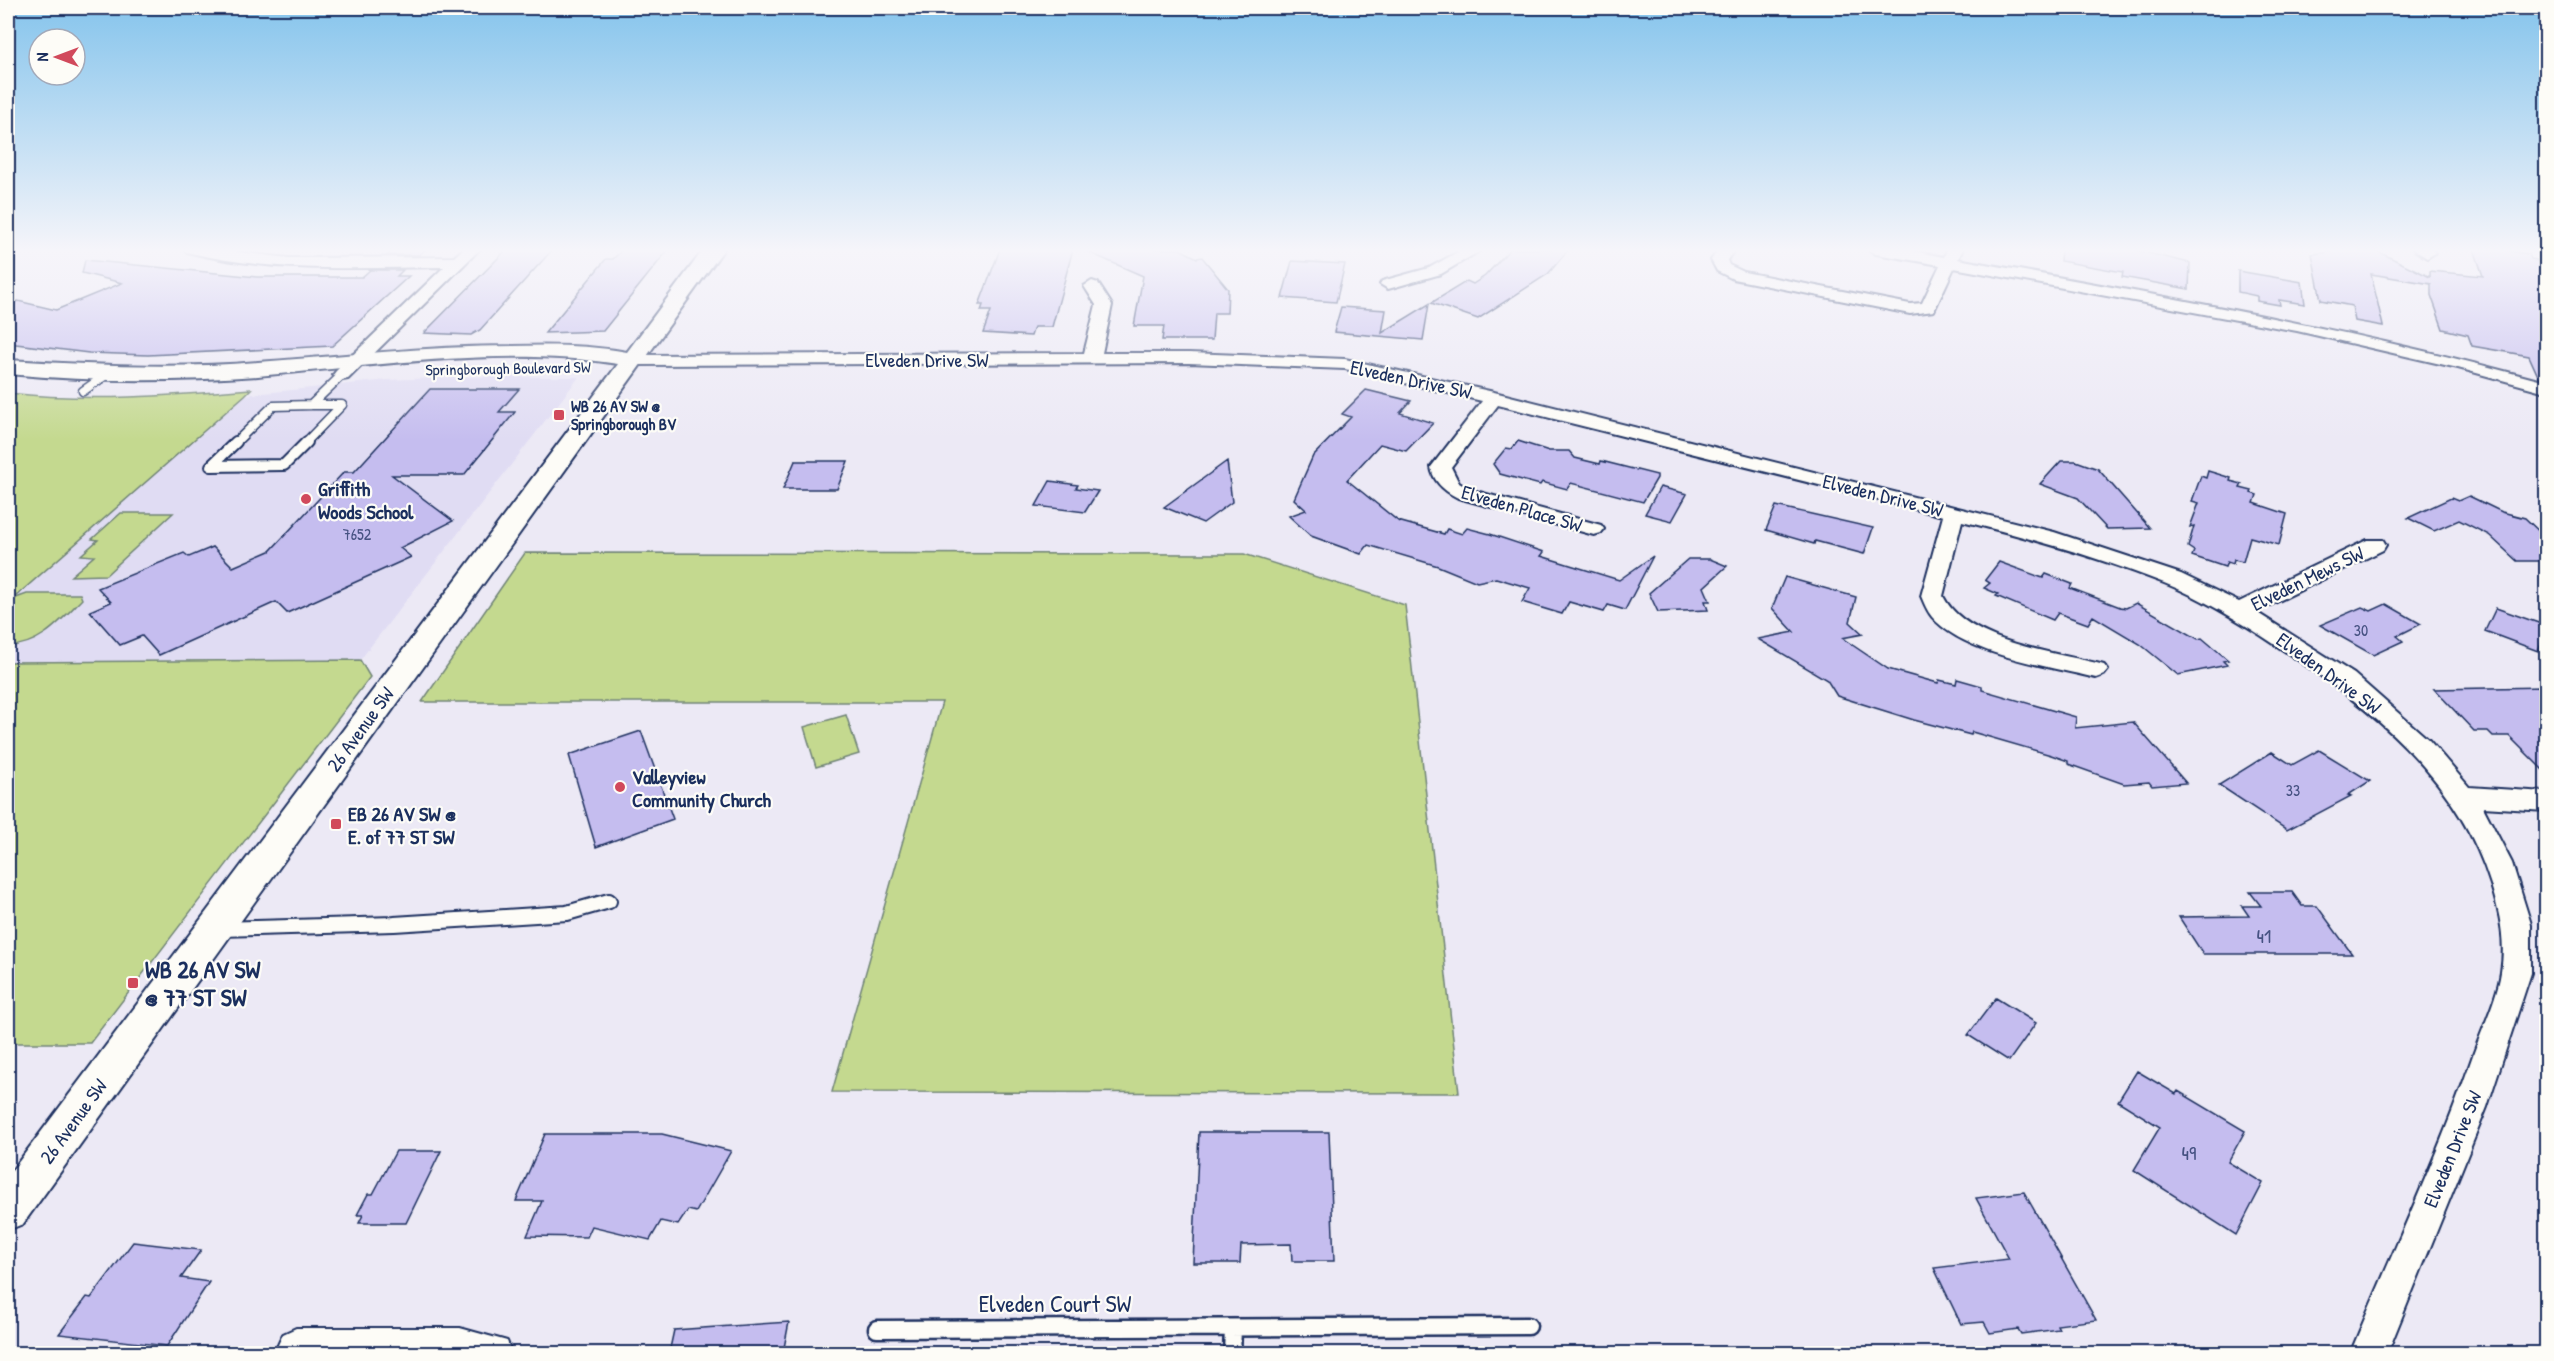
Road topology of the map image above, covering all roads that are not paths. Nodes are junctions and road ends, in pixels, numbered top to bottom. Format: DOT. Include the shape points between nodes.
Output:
graph roads {
  1 [pos="406,313"];
  2 [pos="668,313"];
  3 [pos="1102,313"];
  4 [pos="2234,313"];
  5 [pos="1092,358"];
  6 [pos="358,359"];
  7 [pos="633,360"];
  8 [pos="8,367"];
  9 [pos="106,375"];
  10 [pos="342,375"];
  11 [pos="8,386"];
  12 [pos="2547,387"];
  13 [pos="83,391"];
  14 [pos="1494,398"];
  15 [pos="311,405"];
  16 [pos="1954,513"];
  17 [pos="1594,529"];
  18 [pos="2375,545"];
  19 [pos="2239,611"];
  20 [pos="2096,670"];
  21 [pos="2462,796"];
  22 [pos="2547,801"];
  23 [pos="609,901"];
  24 [pos="213,929"];
  25 [pos="8,1210"];
  26 [pos="1528,1326"];
  27 [pos="1233,1328"];
  28 [pos="877,1329"];
  29 [pos="296,1347"];
  30 [pos="494,1353"];
  31 [pos="1232,1353"];
  32 [pos="2368,1353"];
  1 -- 6 [label="street"];
  2 -- 7 [label="street, 26 Avenue SW"];
  3 -- 5 [label="street"];
  4 -- 12 [label="street" via="2371,340"];
  5 -- 7 [label="street, Elveden Drive SW"];
  5 -- 14 [label="street, Elveden Drive SW" via="1233,358 1337,364"];
  6 -- 7 [label="street, Springborough Boulevard SW" via="500,352 602,353"];
  6 -- 9 [label="street, Springborough Boulevard SW" via="225,372"];
  6 -- 10 [label="street"];
  7 -- 10 [label="street, Springborough Boulevard SW" via="592,367 437,368"];
  7 -- 24 [label="street, 26 Avenue SW"];
  8 -- 9 [label="street, Springborough Boulevard SW"];
  9 -- 13 [label="lane"];
  10 -- 13 [label="street, Springborough Boulevard SW" via="185,390"];
  10 -- 15 [label="lane"];
  11 -- 13 [label="street, Springborough Boulevard SW"];
  14 -- 16 [label="street, Elveden Drive SW"];
  14 -- 17 [label="street, Elveden Place SW" via="1441,467 1447,481 1465,494"];
  15 -- 15 [label="lane" via="273,406 211,466 284,465 342,405"];
  16 -- 19 [label="street, Elveden Drive SW" via="2119,559 2173,579"];
  16 -- 20 [label="street" via="1932,596 1940,616 1974,637"];
  18 -- 19 [label="street, Elveden Mews SW"];
  19 -- 21 [label="street, Elveden Drive SW" via="2346,680 2420,746"];
  21 -- 22 [label="street"];
  21 -- 32 [label="street, Elveden Drive SW" via="2478,818 2510,897 2517,924 2516,973 2471,1107"];
  23 -- 24 [label="lane" via="567,913 394,924"];
  24 -- 25 [label="street, 26 Avenue SW"];
  26 -- 27 [label="lane, Elveden Court SW"];
  27 -- 28 [label="lane, Elveden Court SW"];
  27 -- 31 [label="lane"];
  29 -- 30 [label="street" via="460,1347"];
}
